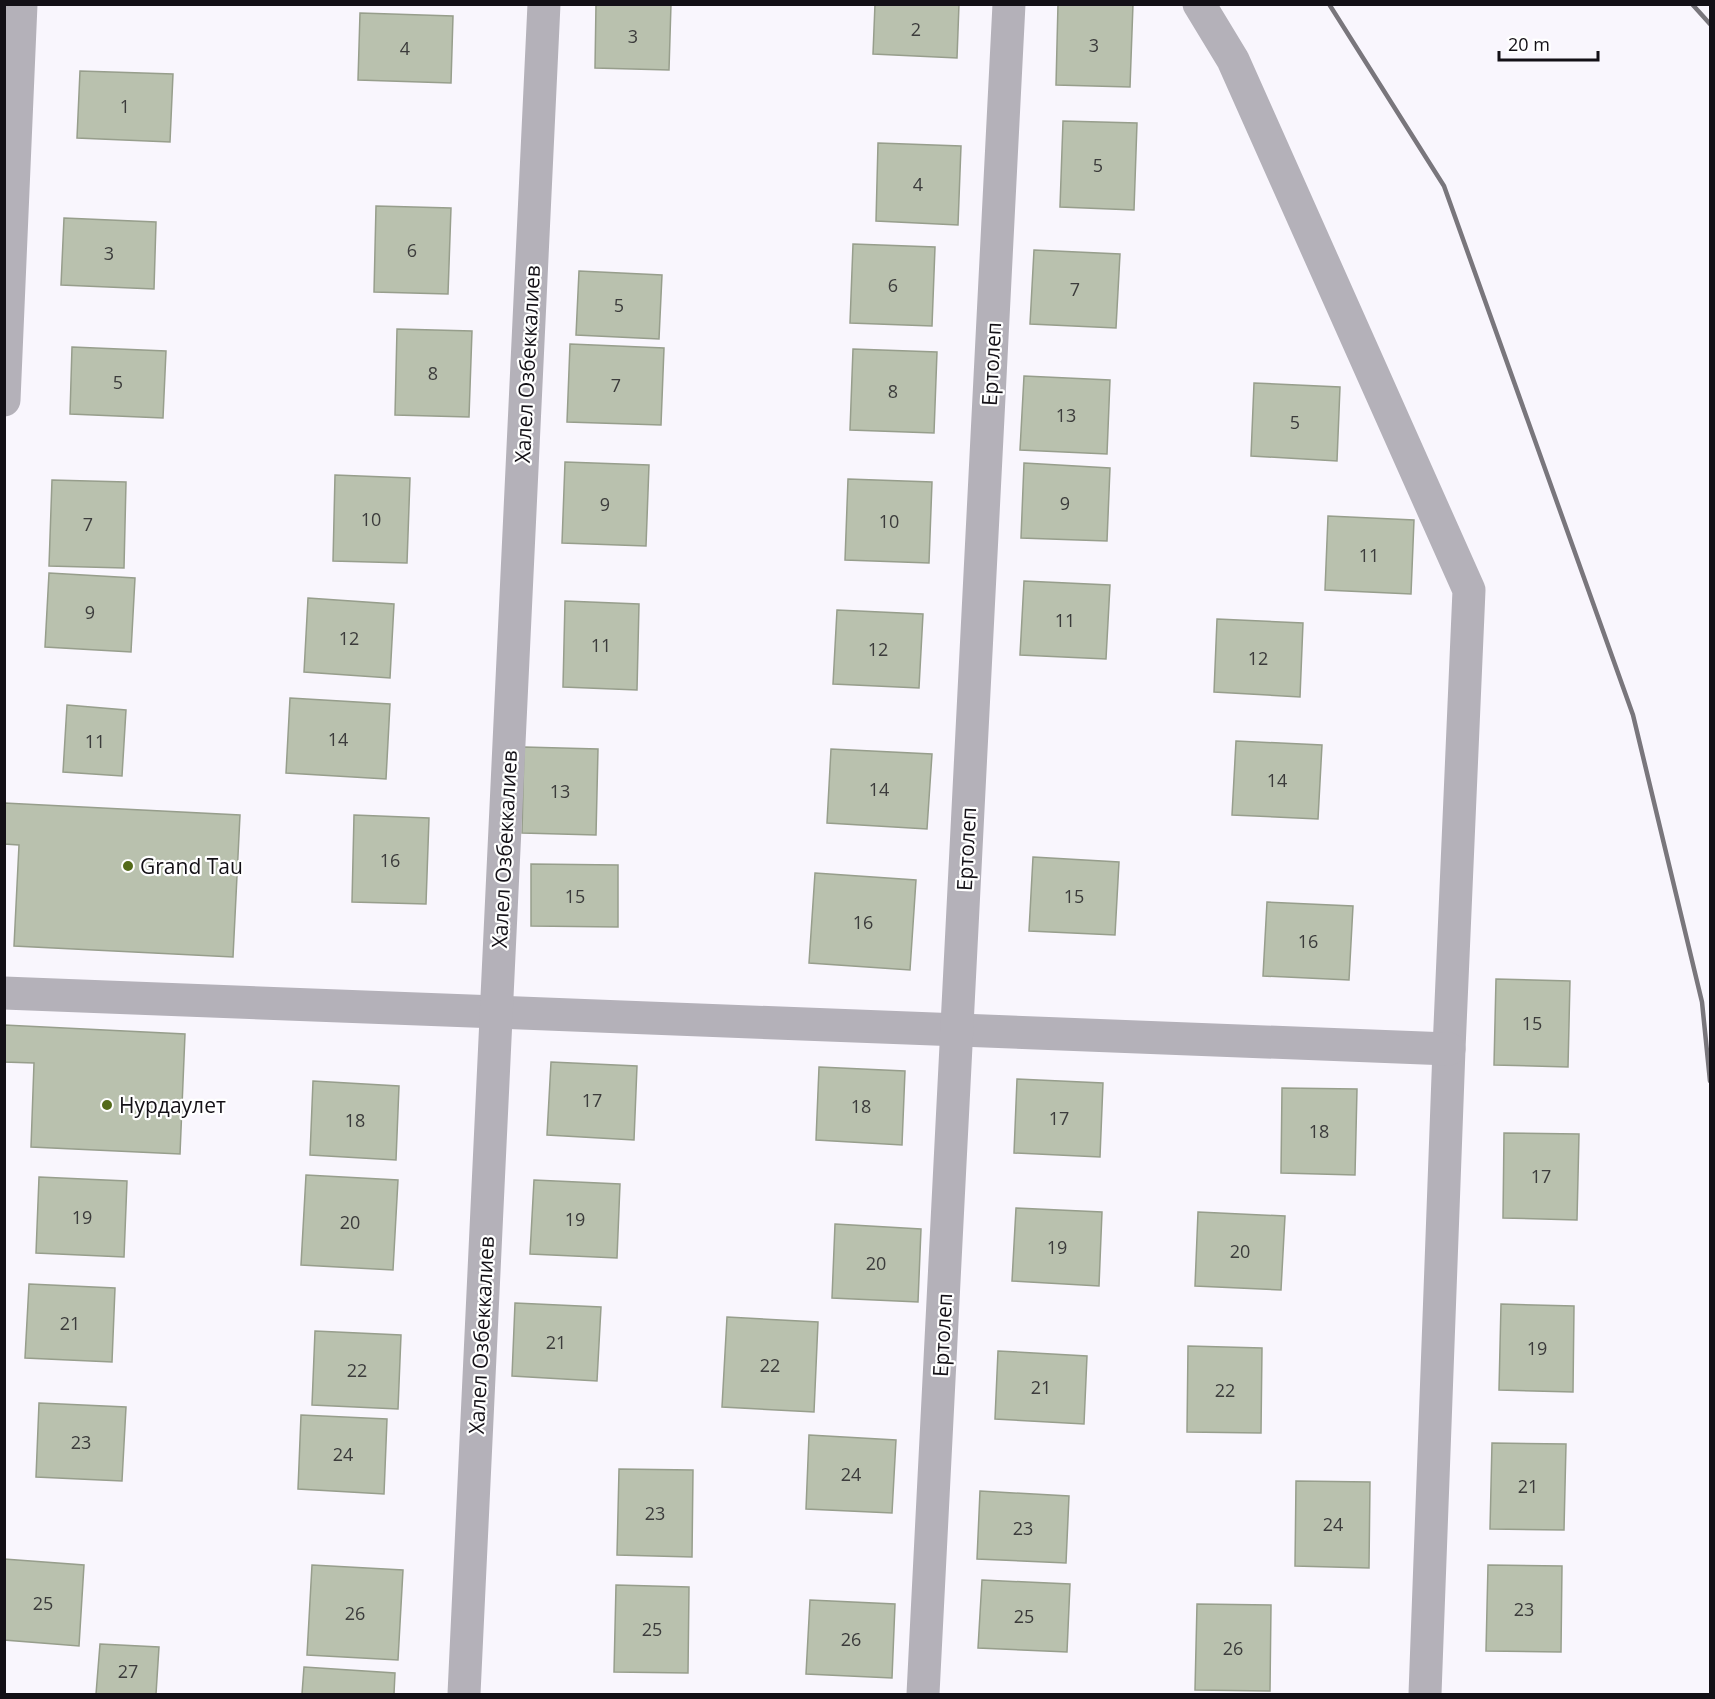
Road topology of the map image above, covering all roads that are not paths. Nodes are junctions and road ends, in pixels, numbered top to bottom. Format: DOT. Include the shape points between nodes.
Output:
graph roads {
  1 [pos="21,4"];
  2 [pos="544,4"];
  3 [pos="1009,4"];
  4 [pos="1199,4"];
  5 [pos="4,400"];
  6 [pos="4,993"];
  7 [pos="496,1012"];
  8 [pos="957,1030"];
  9 [pos="1449,1049"];
  10 [pos="464,1695"];
  11 [pos="923,1695"];
  12 [pos="1425,1695"];
  1 -- 5 [label="street"];
  2 -- 7 [label="street, Халел Озбеккалиев"];
  3 -- 8 [label="street, Ертолеп"];
  4 -- 9 [label="street" via="1233,60 1469,590"];
  6 -- 7 [label="street"];
  7 -- 8 [label="street"];
  7 -- 10 [label="street, Халел Озбеккалиев"];
  8 -- 9 [label="street"];
  8 -- 11 [label="street, Ертолеп"];
  9 -- 12 [label="street"];
}
